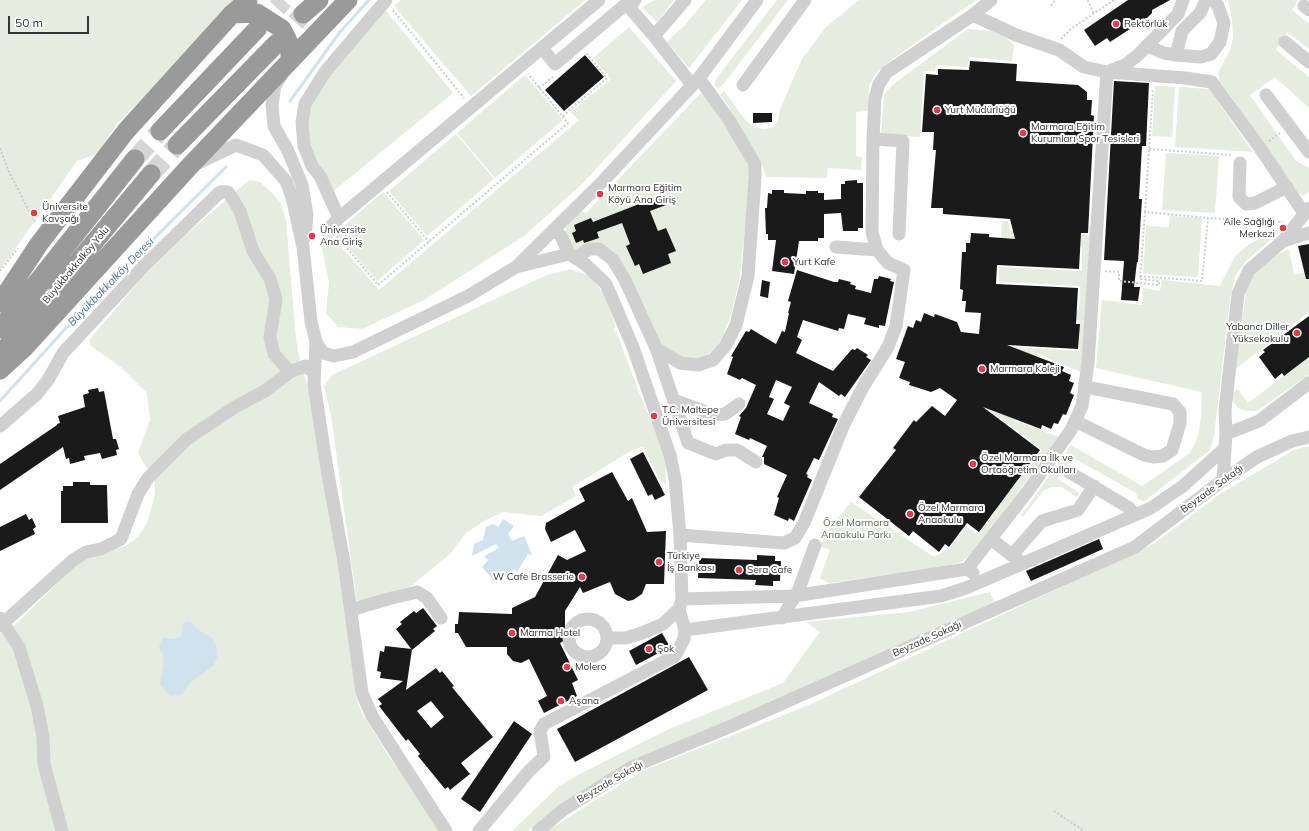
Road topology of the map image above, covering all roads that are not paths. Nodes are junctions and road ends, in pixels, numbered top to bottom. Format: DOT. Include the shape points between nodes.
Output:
graph roads {
  1 [pos="248,0"];
  2 [pos="319,0"];
  3 [pos="348,0"];
  4 [pos="386,0"];
  5 [pos="599,0"];
  6 [pos="685,0"];
  7 [pos="757,0"];
  8 [pos="805,0"];
  9 [pos="992,0"];
  10 [pos="1183,0"];
  11 [pos="1206,0"];
  12 [pos="1213,0"];
  13 [pos="628,3"];
  14 [pos="232,14"];
  15 [pos="303,14"];
  16 [pos="973,16"];
  17 [pos="257,29"];
  18 [pos="654,36"];
  19 [pos="1285,42"];
  20 [pos="276,44"];
  21 [pos="1149,44"];
  22 [pos="542,48"];
  23 [pos="1176,55"];
  24 [pos="290,60"];
  25 [pos="1309,62"];
  26 [pos="1106,72"];
  27 [pos="695,82"];
  28 [pos="743,85"];
  29 [pos="1266,95"];
  30 [pos="136,121"];
  31 [pos="160,131"];
  32 [pos="873,139"];
  33 [pos="177,145"];
  34 [pos="1309,152"];
  35 [pos="136,159"];
  36 [pos="1237,159"];
  37 [pos="188,168"];
  38 [pos="151,174"];
  39 [pos="1287,187"];
  40 [pos="1303,214"];
  41 [pos="554,230"];
  42 [pos="1309,233"];
  43 [pos="899,234"];
  44 [pos="1283,241"];
  45 [pos="303,247"];
  46 [pos="836,247"];
  47 [pos="877,250"];
  48 [pos="572,256"];
  49 [pos="516,267"];
  50 [pos="0,303"];
  51 [pos="0,329"];
  52 [pos="316,342"];
  53 [pos="656,348"];
  54 [pos="0,355"];
  55 [pos="0,370"];
  56 [pos="290,372"];
  57 [pos="314,372"];
  58 [pos="1309,382"];
  59 [pos="1086,387"];
  60 [pos="674,400"];
  61 [pos="739,404"];
  62 [pos="1076,421"];
  63 [pos="0,426"];
  64 [pos="1226,434"];
  65 [pos="1309,437"];
  66 [pos="1225,448"];
  67 [pos="756,462"];
  68 [pos="1069,472"];
  69 [pos="1223,480"];
  70 [pos="1094,486"];
  71 [pos="1135,515"];
  72 [pos="680,535"];
  73 [pos="991,538"];
  74 [pos="815,545"];
  75 [pos="1012,555"];
  76 [pos="1023,564"];
  77 [pos="967,569"];
  78 [pos="985,580"];
  79 [pos="794,596"];
  80 [pos="680,604"];
  81 [pos="351,610"];
  82 [pos="441,618"];
  83 [pos="782,618"];
  84 [pos="1,622"];
  85 [pos="685,630"];
  86 [pos="607,638"];
  87 [pos="62,831"];
  88 [pos="446,831"];
  89 [pos="479,831"];
  90 [pos="538,831"];
  1 -- 14 [label="highway"];
  2 -- 15 [label="highway"];
  3 -- 24 [label="highway"];
  4 -- 22 [label="street" via="325,72 305,104 302,122 304,146 312,166 320,176 334,222"];
  5 -- 22 [label="street"];
  6 -- 18 [label="street"];
  7 -- 27 [label="street"];
  8 -- 28 [label="street"];
  9 -- 16 [label="street"];
  10 -- 21 [label="street" via="1178,14"];
  11 -- 23 [label="street" via="1200,13 1182,31"];
  12 -- 23 [label="street" via="1218,6 1224,24 1220,42 1211,54 1201,57"];
  13 -- 18 [label="street"];
  13 -- 22 [label="street" via="555,64"];
  14 -- 24 [label="highway" via="257,13 282,29 290,45"];
  14 -- 30 [label="highway"];
  16 -- 26 [label="street" via="1016,35 1055,48 1084,67"];
  16 -- 32 [label="street" via="887,72 878,84 875,98"];
  17 -- 31 [label="highway"];
  18 -- 27 [label="street"];
  19 -- 25 [label="street"];
  20 -- 33 [label="highway"];
  21 -- 23 [label="street" via="1164,53"];
  21 -- 26 [label="street" via="1125,65"];
  24 -- 37 [label="highway"];
  24 -- 45 [label="street" via="275,86 272,106 274,126 296,167 307,202 308,215"];
  26 -- 39 [label="street" via="1212,82"];
  26 -- 59 [label="street"];
  27 -- 41 [label="street"];
  27 -- 53 [label="street" via="729,120 755,164 748,276 736,325 726,345 713,360 698,365 680,363"];
  29 -- 34 [label="street"];
  30 -- 37 [label="highway" via="133,150 150,168 161,174 173,176"];
  30 -- 50 [label="highway" via="39,244"];
  32 -- 43 [label="street" via="903,141"];
  32 -- 47 [label="street" via="872,232"];
  35 -- 51 [label="highway, Büyükbakkalköy Yolu"];
  36 -- 39 [label="street" via="1239,197 1246,204 1255,203"];
  37 -- 45 [label="street" via="236,145 264,155 286,181"];
  37 -- 55 [label="highway" via="24,348"];
  38 -- 54 [label="highway, Büyükbakkalköy Yolu"];
  39 -- 40 [label="street"];
  40 -- 44 [label="street"];
  41 -- 48 [label="street" via="561,236"];
  41 -- 49 [label="street"];
  42 -- 44 [label="street"];
  44 -- 64 [label="street" via="1249,270 1238,294 1225,410"];
  45 -- 52 [label="street" via="311,321"];
  46 -- 47 [label="street"];
  47 -- 72 [label="street" via="888,263 904,270 896,326 888,347 844,424 804,523 795,538 784,543"];
  48 -- 49 [label="street"];
  48 -- 53 [label="street" via="589,249 599,249 613,260 625,280"];
  48 -- 72 [label="street" via="598,274 606,284 633,347 670,455"];
  49 -- 52 [label="street" via="468,296 353,352 334,356 323,353"];
  52 -- 57 [label="street"];
  53 -- 60 [label="street"];
  56 -- 57 [label="street" via="305,366"];
  56 -- 63 [label="street" via="274,354 270,337 276,299 270,279 253,252 234,200 228,192 220,192 138,271 63,353 37,394"];
  56 -- 84 [label="street" via="265,391 188,439 148,478 138,494 122,540 86,552 73,560"];
  57 -- 81 [label="street"];
  58 -- 64 [label="street" via="1259,422"];
  59 -- 62 [label="street"];
  59 -- 62 [label="street" via="1173,404 1181,415 1178,430 1172,450 1163,456 1153,457"];
  60 -- 61 [label="street" via="715,414 725,414"];
  60 -- 67 [label="street" via="688,443 716,454 726,450 737,450"];
  62 -- 73 [label="street" via="1028,491"];
  64 -- 66 [label="street"];
  65 -- 69 [label="street, Beyzade Sokağı" via="1257,457"];
  66 -- 69 [label="street"];
  66 -- 71 [label="street" via="1164,501"];
  68 -- 70 [label="street"];
  69 -- 90 [label="street, Beyzade Sokağı" via="1135,547 736,724 632,767 563,810"];
  70 -- 71 [label="street" via="1128,507"];
  70 -- 75 [label="street" via="1078,510 1042,521"];
  71 -- 76 [label="street"];
  72 -- 80 [label="street"];
  73 -- 75 [label="street"];
  73 -- 77 [label="street"];
  74 -- 79 [label="street"];
  75 -- 76 [label="street"];
  76 -- 78 [label="street"];
  77 -- 78 [label="street"];
  77 -- 79 [label="street"];
  78 -- 83 [label="street" via="941,596"];
  79 -- 80 [label="street"];
  79 -- 83 [label="street"];
  80 -- 85 [label="street"];
  80 -- 86 [label="street" via="663,624 626,638"];
  81 -- 82 [label="street" via="417,592 427,598"];
  81 -- 88 [label="street" via="362,693 372,716"];
  83 -- 85 [label="street"];
  84 -- 87 [label="street" via="19,647 37,706 43,737 44,764"];
  85 -- 89 [label="street" via="684,639 675,656 544,724 540,731 544,756"];
}
